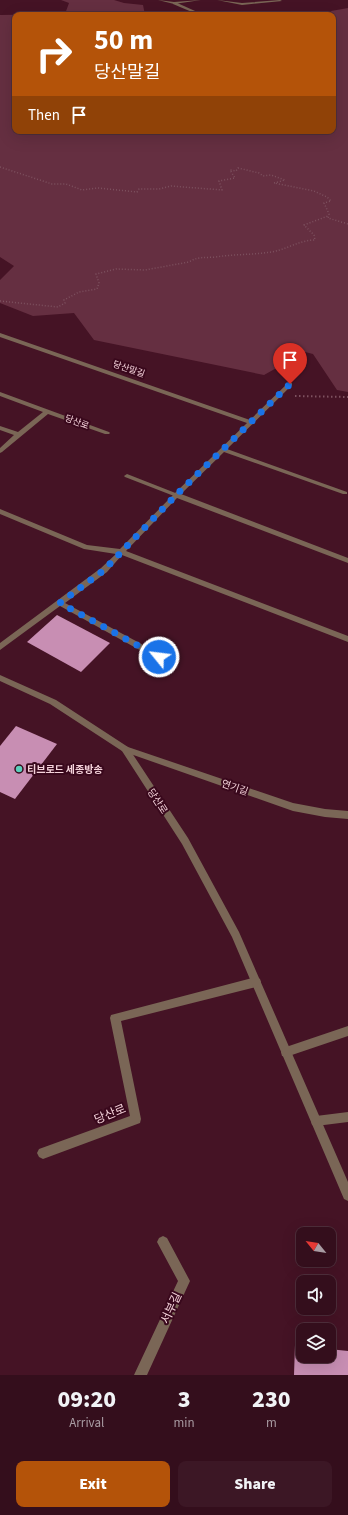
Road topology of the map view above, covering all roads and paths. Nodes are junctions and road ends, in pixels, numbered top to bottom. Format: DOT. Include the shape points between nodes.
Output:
graph roads {
  1 [pos="160,0"];
  2 [pos="199,0"];
  3 [pos="219,0"];
  4 [pos="280,1"];
  5 [pos="175,2"];
  6 [pos="196,12"];
  7 [pos="0,167"];
  8 [pos="328,216"];
  9 [pos="348,224"];
  10 [pos="0,301"];
  11 [pos="0,335"];
  12 [pos="290,384"];
  13 [pos="0,394"];
  14 [pos="279,395"];
  15 [pos="348,397"];
  16 [pos="47,411"];
  17 [pos="251,422"];
  18 [pos="0,428"];
  19 [pos="107,433"];
  20 [pos="18,435"];
  21 [pos="223,450"];
  22 [pos="0,451"];
  23 [pos="127,476"];
  24 [pos="345,493"];
  25 [pos="176,495"];
  26 [pos="0,512"];
  27 [pos="121,552"];
  28 [pos="348,561"];
  29 [pos="60,603"];
  30 [pos="348,639"];
  31 [pos="0,647"];
  32 [pos="159,657"];
  33 [pos="0,678"];
  34 [pos="125,749"];
  35 [pos="348,815"];
  36 [pos="256,982"];
  37 [pos="348,1031"];
  38 [pos="286,1052"];
  39 [pos="348,1117"];
  40 [pos="316,1121"];
  41 [pos="43,1153"];
  42 [pos="348,1195"];
  43 [pos="163,1242"];
  44 [pos="140,1375"];
  1 -- 5 [label="street"];
  2 -- 5 [label="street"];
  3 -- 4 [label="street" via="242,4"];
  5 -- 6 [label="street"];
  7 -- 8 [label="path" via="52,184 66,184 82,190 120,189 137,192 138,189 164,190 171,186 222,190 219,180 235,178 230,170 236,171 238,168 285,180 274,183 324,194 331,201 324,203"];
  8 -- 9 [label="path" via="337,222"];
  8 -- 10 [label="path" via="304,225 314,235 315,240 297,241 273,252 195,258 189,262 145,270 116,268 96,274 98,289 87,288 72,294 64,300 65,303 58,306"];
  11 -- 17 [label="street, 당산말길"];
  12 -- 14 [label="street"];
  13 -- 16 [label="street, 당산로"];
  14 -- 15 [label="path"];
  14 -- 17 [label="street"];
  16 -- 19 [label="street, 당산로"];
  16 -- 20 [label="street"];
  17 -- 21 [label="street"];
  18 -- 20 [label="street"];
  20 -- 22 [label="street"];
  21 -- 24 [label="street"];
  21 -- 25 [label="street"];
  23 -- 25 [label="street"];
  25 -- 27 [label="street"];
  25 -- 28 [label="street"];
  26 -- 27 [label="street" via="86,547"];
  27 -- 29 [label="street" via="104,570"];
  27 -- 30 [label="street"];
  29 -- 31 [label="street"];
  29 -- 32 [label="street"];
  33 -- 34 [label="street, 당산로" via="53,702"];
  34 -- 35 [label="street, 연기길" via="293,807"];
  34 -- 36 [label="street, 당산로" via="185,842 236,934"];
  36 -- 38 [label="street, 당산로"];
  36 -- 41 [label="street, 당산로" via="115,1018 136,1119"];
  37 -- 38 [label="street"];
  38 -- 40 [label="street, 당산로"];
  39 -- 40 [label="street"];
  40 -- 42 [label="street, 당산로"];
  43 -- 44 [label="street, 서부길" via="184,1281"];
}
